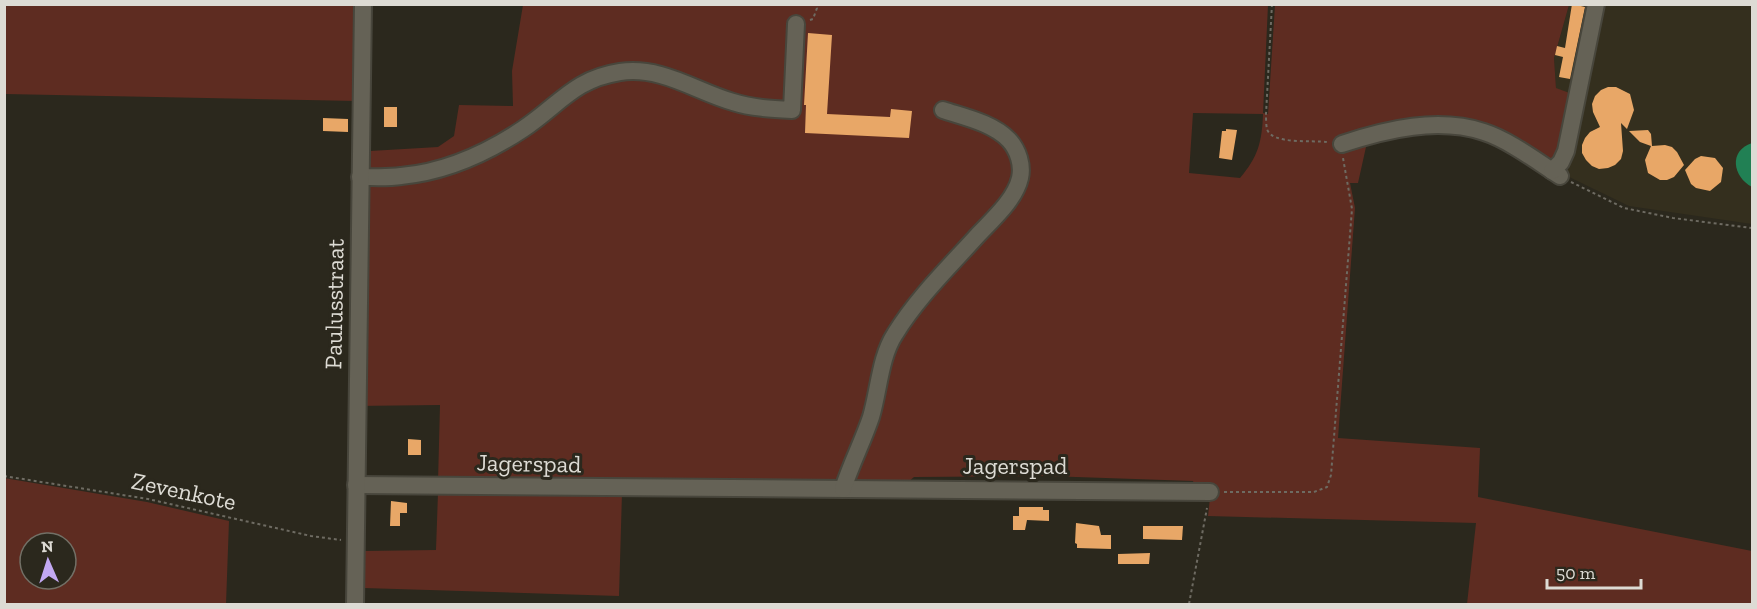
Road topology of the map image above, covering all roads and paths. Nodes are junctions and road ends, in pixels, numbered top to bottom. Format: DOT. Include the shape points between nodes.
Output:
graph roads {
  1 [pos="363,4"];
  2 [pos="1272,4"];
  3 [pos="1596,4"];
  4 [pos="796,24"];
  5 [pos="943,110"];
  6 [pos="1342,144"];
  7 [pos="1556,174"];
  8 [pos="360,177"];
  9 [pos="1752,228"];
  10 [pos="4,476"];
  11 [pos="356,485"];
  12 [pos="843,489"];
  13 [pos="1210,492"];
  14 [pos="356,541"];
  15 [pos="355,604"];
  16 [pos="1189,604"];
  1 -- 8 [label="street, Paulusstraat"];
  2 -- 6 [label="path" via="1267,129 1278,139"];
  3 -- 7 [label="street" via="1566,151"];
  4 -- 8 [label="street" via="792,110 734,102 653,73 622,72 569,92 524,128 460,162 401,176"];
  5 -- 12 [label="street" via="999,132 1019,157 1020,178 1000,211 893,336 870,418"];
  6 -- 7 [label="street" via="1418,126 1464,128 1498,137"];
  6 -- 13 [label="path" via="1352,208 1327,487 1314,492"];
  7 -- 9 [label="path" via="1624,208"];
  8 -- 11 [label="street, Paulusstraat"];
  10 -- 14 [label="path, Zevenkote" via="148,499 311,536"];
  11 -- 12 [label="street, Jagerspad"];
  11 -- 14 [label="street, Paulusstraat"];
  12 -- 13 [label="street, Jagerspad"];
  13 -- 16 [label="path"];
  14 -- 15 [label="street, Paulusstraat"];
}
